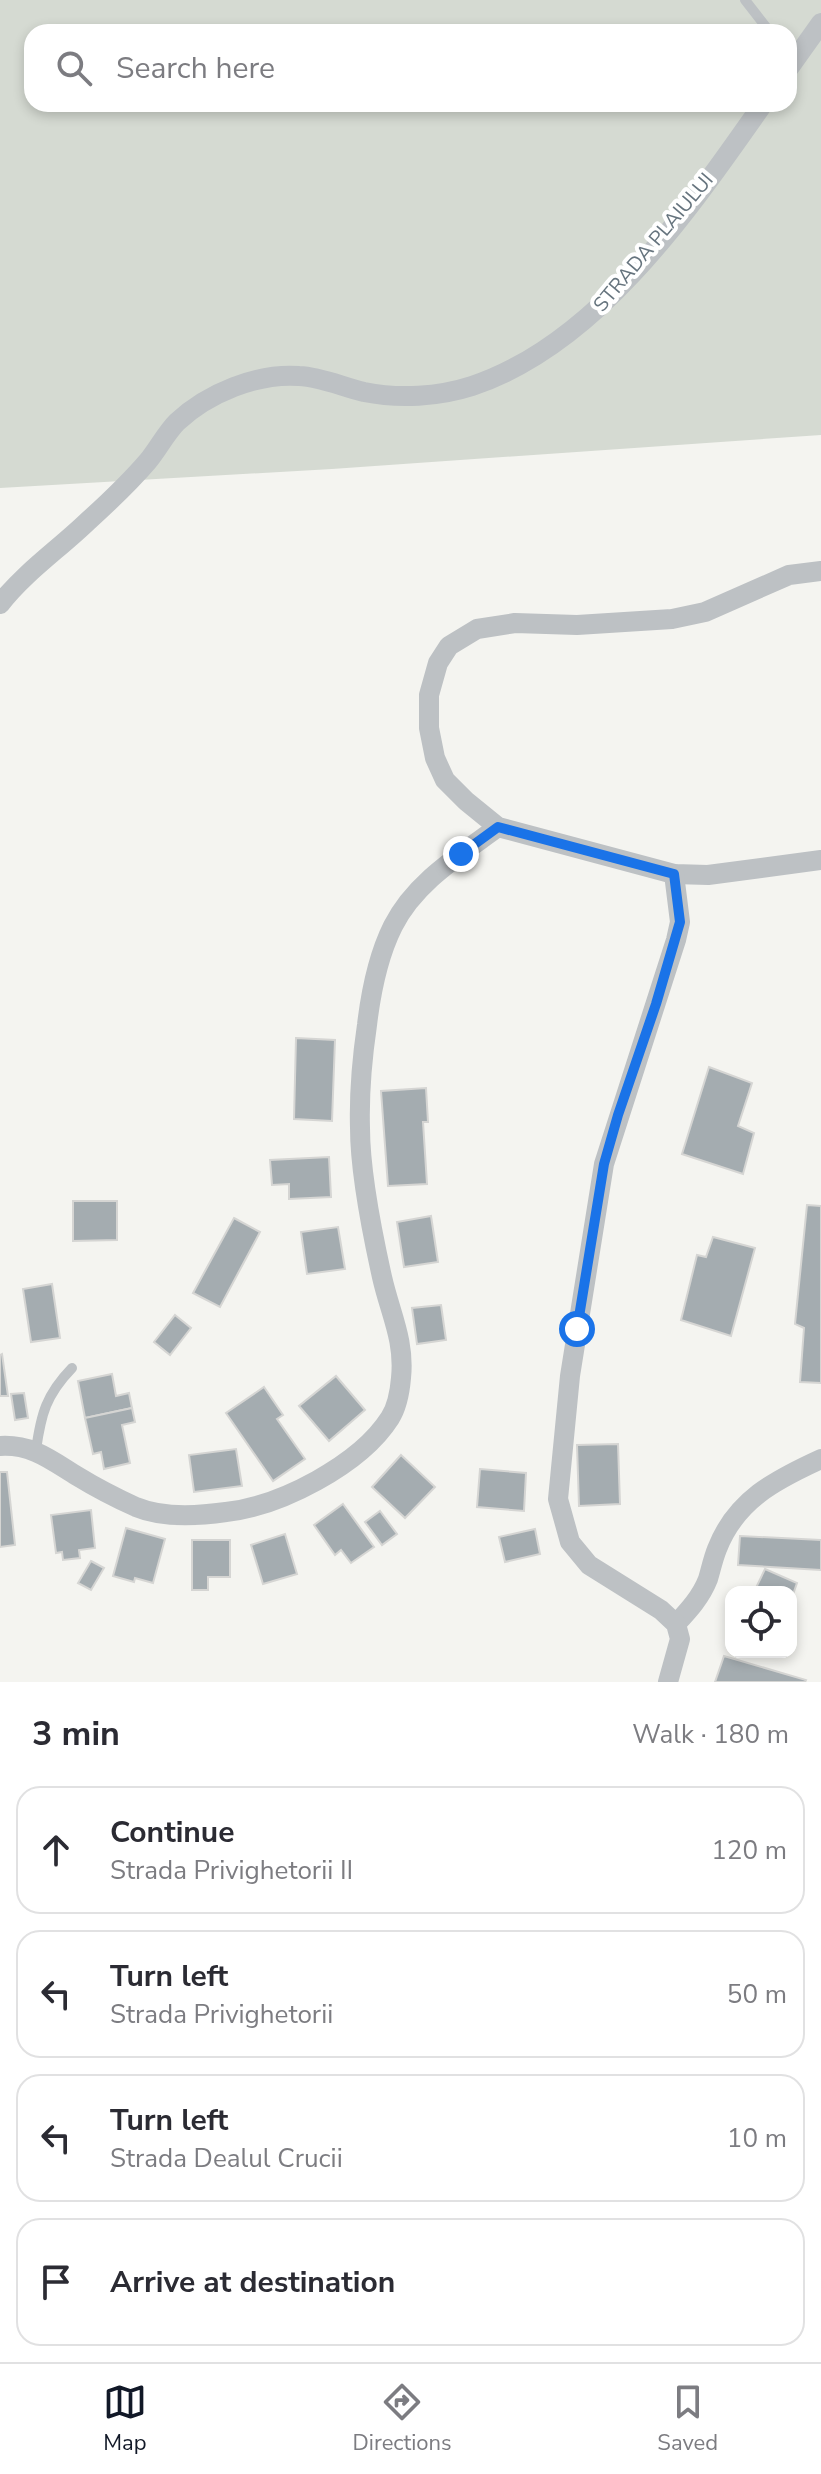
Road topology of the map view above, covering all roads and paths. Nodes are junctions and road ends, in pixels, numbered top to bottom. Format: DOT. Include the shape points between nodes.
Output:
graph roads {
  1 [pos="745,0"];
  2 [pos="821,23"];
  3 [pos="764,24"];
  4 [pos="797,53"];
  5 [pos="757,112"];
  6 [pos="821,571"];
  7 [pos="0,604"];
  8 [pos="498,827"];
  9 [pos="821,860"];
  10 [pos="674,874"];
  11 [pos="72,1368"];
  12 [pos="0,1446"];
  13 [pos="36,1450"];
  14 [pos="821,1459"];
  15 [pos="676,1624"];
  16 [pos="668,1682"];
  1 -- 3 [label="lane"];
  2 -- 4 [label="street"];
  5 -- 7 [label="street, STRADA PLAIULUI" via="677,220 608,301 519,367 471,386 423,395 362,392 300,376 218,394 176,423 99,511 15,584"];
  6 -- 8 [label="street" via="789,575 705,612 672,619 515,623 477,629 449,646 429,695 435,758 445,780"];
  8 -- 10 [label="street"];
  8 -- 13 [label="street" via="417,891 394,924 370,996 359,1130 382,1279 401,1342 401,1379 392,1416 359,1451 303,1489 226,1512 155,1513 138,1508"];
  9 -- 10 [label="street" via="708,875"];
  10 -- 15 [label="street" via="680,922 676,940 604,1164 570,1376 558,1499 570,1542 589,1565"];
  11 -- 13 [label="lane" via="48,1397"];
  12 -- 13 [label="street"];
  14 -- 15 [label="street" via="779,1478 748,1501 717,1548 707,1582"];
  15 -- 16 [label="street" via="680,1639"];
}
